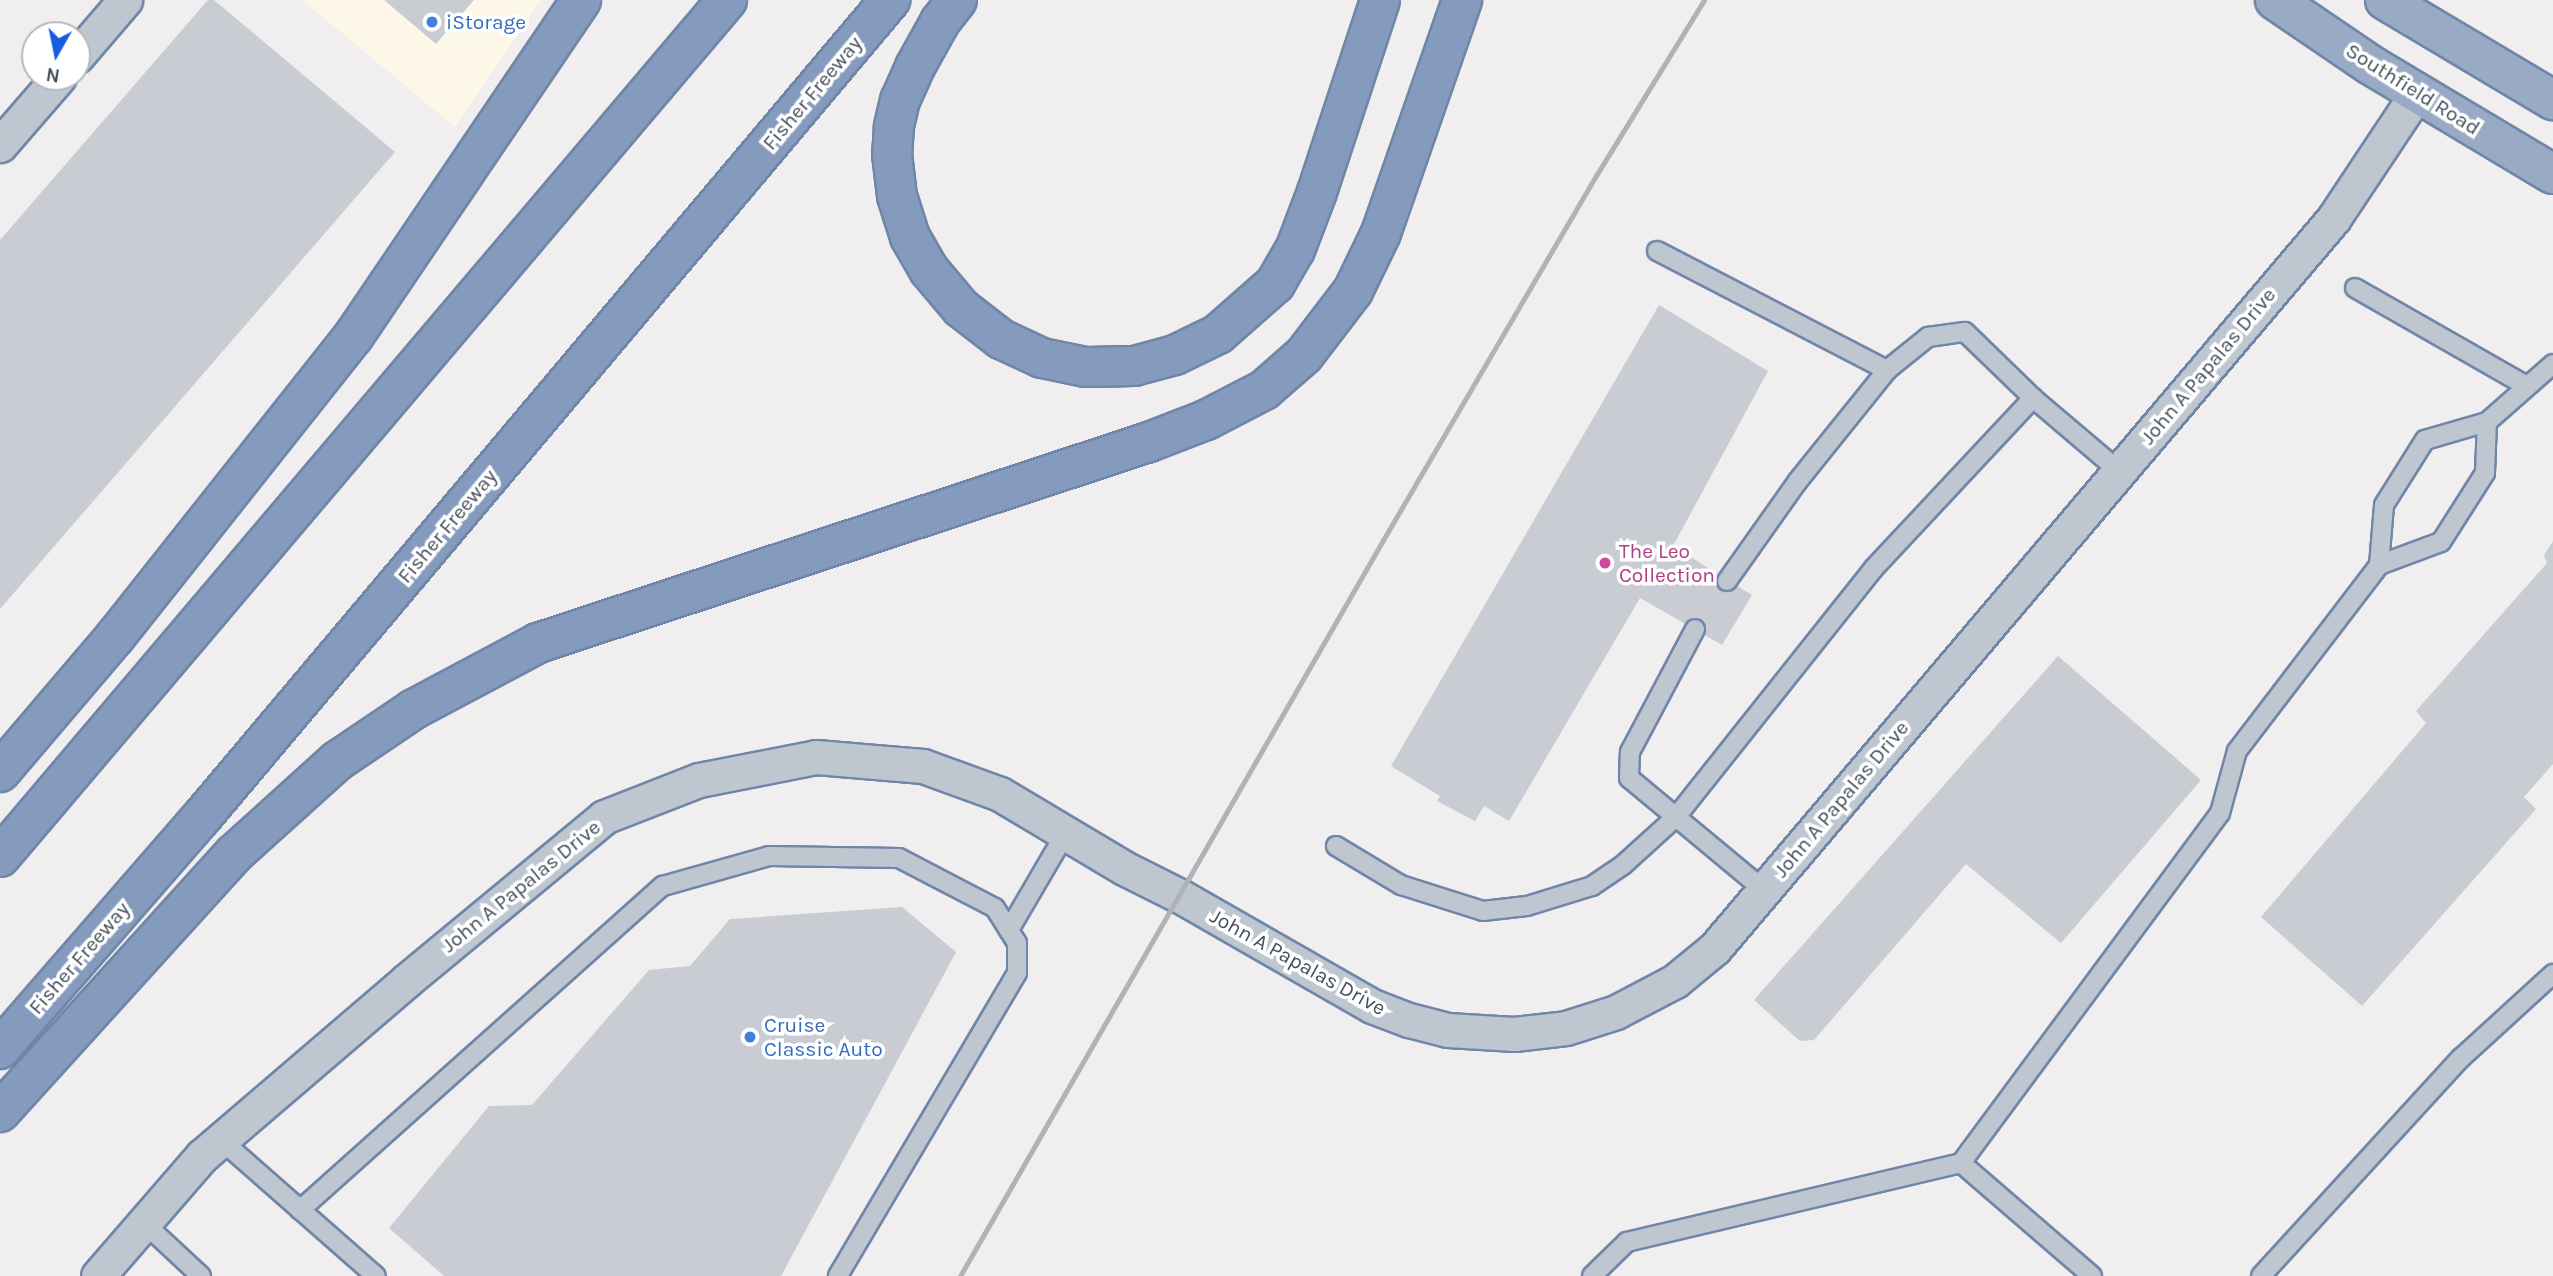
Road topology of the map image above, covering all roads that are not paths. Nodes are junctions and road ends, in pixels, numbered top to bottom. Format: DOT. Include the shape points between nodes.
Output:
graph roads {
  1 [pos="125,0"];
  2 [pos="582,0"];
  3 [pos="727,0"];
  4 [pos="890,0"];
  5 [pos="957,0"];
  6 [pos="1380,0"];
  7 [pos="1462,0"];
  8 [pos="2275,0"];
  9 [pos="2385,0"];
  10 [pos="91,40"];
  11 [pos="47,91"];
  12 [pos="2417,93"];
  13 [pos="2553,100"];
  14 [pos="0,145"];
  15 [pos="2553,174"];
  16 [pos="1657,251"];
  17 [pos="2355,288"];
  18 [pos="2553,364"];
  19 [pos="1887,370"];
  20 [pos="2527,386"];
  21 [pos="2033,398"];
  22 [pos="2487,422"];
  23 [pos="2119,471"];
  24 [pos="2379,565"];
  25 [pos="1727,580"];
  26 [pos="1695,629"];
  27 [pos="0,772"];
  28 [pos="1676,817"];
  29 [pos="1066,834"];
  30 [pos="1336,846"];
  31 [pos="0,857"];
  32 [pos="1764,890"];
  33 [pos="1009,930"];
  34 [pos="2553,974"];
  35 [pos="0,1049"];
  36 [pos="0,1112"];
  37 [pos="221,1140"];
  38 [pos="1961,1163"];
  39 [pos="300,1210"];
  40 [pos="144,1223"];
  41 [pos="98,1276"];
  42 [pos="201,1276"];
  43 [pos="376,1276"];
  44 [pos="838,1276"];
  45 [pos="1591,1276"];
  46 [pos="2092,1276"];
  47 [pos="2261,1276"];
  1 -- 10 [label="street"];
  2 -- 27 [label="highway" via="353,337 115,636"];
  3 -- 31 [label="highway"];
  4 -- 35 [label="highway, Fisher Freeway" via="201,818"];
  5 -- 6 [label="highway" via="915,67 894,127 897,196 910,237 929,270 961,308 1002,339 1042,358 1086,367 1134,366 1175,355 1218,334 1275,284 1295,250 1317,192"];
  7 -- 36 [label="highway" via="1381,233 1353,291 1304,355 1264,390 1149,442 538,643 414,709 337,761 234,854"];
  8 -- 12 [label="highway, Southfield Road"];
  9 -- 13 [label="highway"];
  11 -- 14 [label="street"];
  12 -- 15 [label="highway, Southfield Road"];
  12 -- 23 [label="street, John A Papalas Drive" via="2334,218"];
  16 -- 19 [label="lane"];
  17 -- 20 [label="lane"];
  18 -- 20 [label="lane"];
  19 -- 21 [label="lane" via="1928,337 1965,332"];
  19 -- 25 [label="lane" via="1797,482"];
  20 -- 22 [label="lane"];
  21 -- 23 [label="lane"];
  21 -- 28 [label="lane" via="1874,568"];
  22 -- 24 [label="lane" via="2485,473 2441,542"];
  22 -- 24 [label="lane" via="2426,440 2384,505"];
  23 -- 32 [label="street, John A Papalas Drive"];
  24 -- 38 [label="lane" via="2237,751 2220,813"];
  26 -- 28 [label="lane" via="1630,752 1629,778"];
  28 -- 30 [label="lane" via="1592,886 1527,906 1483,911 1401,885"];
  28 -- 32 [label="lane"];
  29 -- 32 [label="street, John A Papalas Drive" via="1372,1006 1448,1030 1514,1034 1566,1028 1616,1012 1675,981 1715,948"];
  29 -- 33 [label="lane"];
  29 -- 37 [label="street, John A Papalas Drive" via="1000,794 923,766 816,757 699,780 604,817"];
  33 -- 39 [label="lane" via="995,908 899,858 769,856 663,886"];
  33 -- 44 [label="lane" via="1017,943 1017,973"];
  34 -- 47 [label="lane" via="2461,1058"];
  37 -- 39 [label="lane"];
  37 -- 40 [label="street, John A Papalas Drive"];
  38 -- 45 [label="lane" via="1627,1242"];
  38 -- 46 [label="lane"];
  39 -- 43 [label="lane"];
  40 -- 41 [label="street, John A Papalas Drive"];
  40 -- 42 [label="lane"];
}
